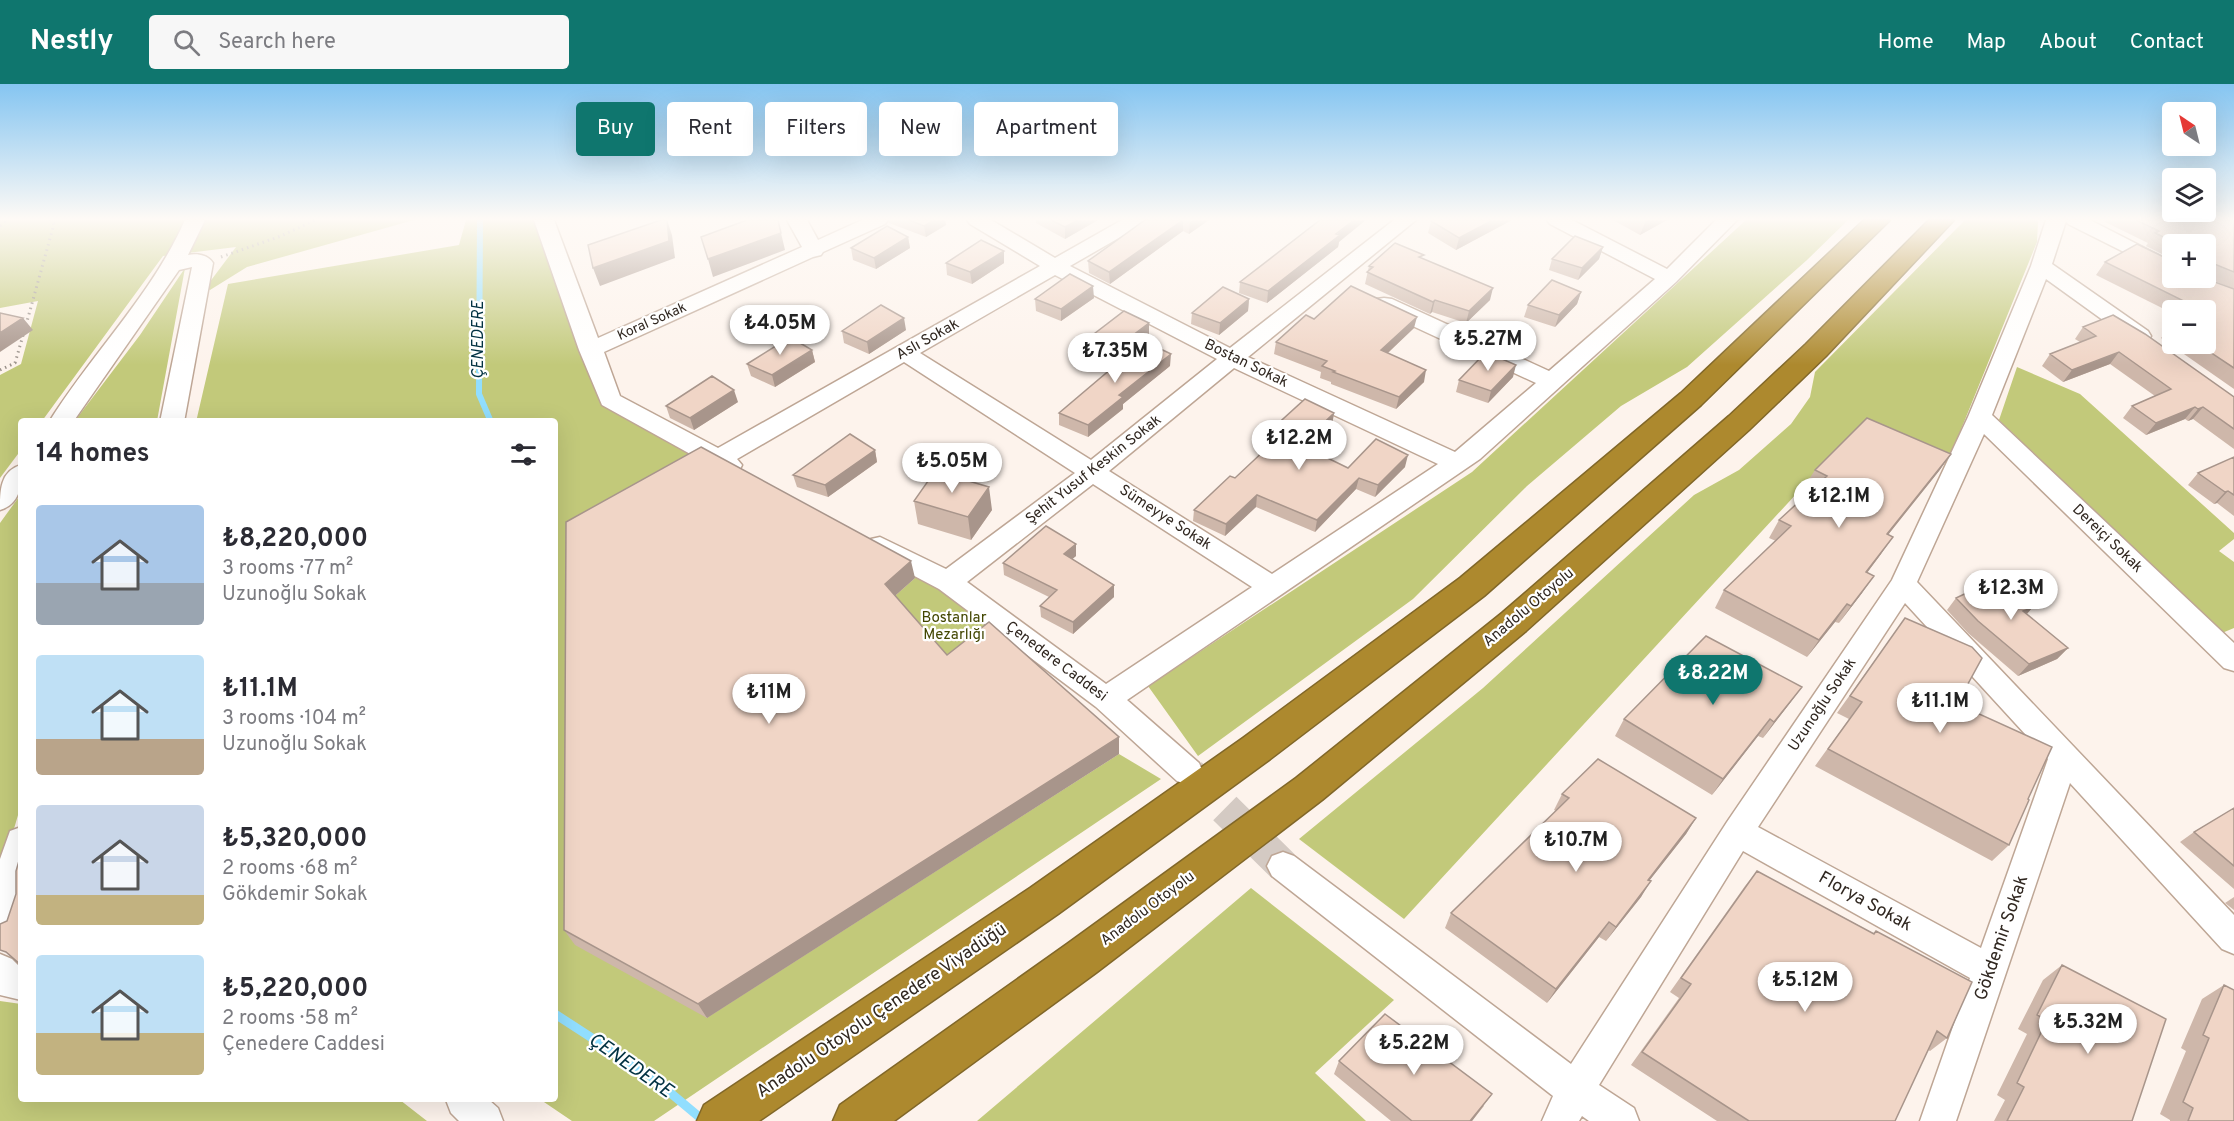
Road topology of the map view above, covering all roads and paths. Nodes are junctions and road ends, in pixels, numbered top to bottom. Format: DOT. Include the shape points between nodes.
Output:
graph roads {
  1 [pos="42,268"];
  2 [pos="170,268"];
  3 [pos="202,268"];
  4 [pos="561,268"];
  5 [pos="775,268"];
  6 [pos="1055,268"];
  7 [pos="1365,268"];
  8 [pos="1650,268"];
  9 [pos="1678,268"];
  10 [pos="1827,268"];
  11 [pos="1895,268"];
  12 [pos="2040,268"];
  13 [pos="2044,268"];
  14 [pos="1668,278"];
  15 [pos="1348,288"];
  16 [pos="2157,348"];
  17 [pos="590,350"];
  18 [pos="905,353"];
  19 [pos="1232,358"];
  20 [pos="0,370"];
  21 [pos="1551,381"];
  22 [pos="1980,417"];
  23 [pos="63,418"];
  24 [pos="173,418"];
  25 [pos="718,459"];
  26 [pos="1457,463"];
  27 [pos="1092,472"];
  28 [pos="749,475"];
  29 [pos="18,477"];
  30 [pos="0,501"];
  31 [pos="863,536"];
  32 [pos="948,582"];
  33 [pos="1904,584"];
  34 [pos="1272,587"];
  35 [pos="2234,660"];
  36 [pos="1106,699"];
  37 [pos="2064,755"];
  38 [pos="1188,771"];
  39 [pos="1738,832"];
  40 [pos="18,851"];
  41 [pos="1283,866"];
  42 [pos="0,914"];
  43 [pos="2234,938"];
  44 [pos="0,970"];
  45 [pos="1991,972"];
  46 [pos="18,984"];
  47 [pos="466,1102"];
  48 [pos="1568,1105"];
  49 [pos="485,1121"];
  50 [pos="720,1121"];
  51 [pos="855,1121"];
  52 [pos="1621,1121"];
  53 [pos="1938,1121"];
  1 -- 20 [label="path" via="15,363"];
  2 -- 23 [label="street"];
  3 -- 24 [label="street"];
  4 -- 17 [label="street"];
  5 -- 17 [label="street, Koral Sokak"];
  6 -- 18 [label="street, Aslı Sokak"];
  6 -- 19 [label="street, Bostan Sokak"];
  7 -- 15 [label="street, Şehit Yusuf Keskin Sokak"];
  8 -- 14 [label="street"];
  9 -- 14 [label="street"];
  10 -- 50 [label="highway, Anadolu Otoyolu Çenedere Viyadüğü" via="1691,399 1472,586 1256,749 1044,901"];
  11 -- 51 [label="highway, Anadolu Otoyolu" via="1739,423 1514,622 1309,789"];
  12 -- 22 [label="street, Uzunoğlu Sokak"];
  13 -- 16 [label="street"];
  14 -- 21 [label="street"];
  15 -- 19 [label="street, Şehit Yusuf Keskin Sokak"];
  15 -- 21 [label="street"];
  17 -- 25 [label="street" via="610,400"];
  18 -- 25 [label="street, Aslı Sokak"];
  18 -- 27 [label="street, Sümeyye Sokak"];
  19 -- 26 [label="street, Bostan Sokak"];
  19 -- 27 [label="street, Şehit Yusuf Keskin Sokak"];
  21 -- 26 [label="street"];
  22 -- 33 [label="street, Uzunoğlu Sokak"];
  22 -- 35 [label="street, Dereiçi Sokak"];
  25 -- 28 [label="street"];
  26 -- 34 [label="street"];
  27 -- 32 [label="street, Şehit Yusuf Keskin Sokak"];
  27 -- 34 [label="street, Sümeyye Sokak"];
  29 -- 30 [label="street"];
  31 -- 32 [label="street, Çenedere Caddesi"];
  32 -- 36 [label="street, Çenedere Caddesi"];
  33 -- 37 [label="street"];
  33 -- 39 [label="street, Uzunoğlu Sokak"];
  34 -- 36 [label="street"];
  36 -- 38 [label="street, Çenedere Caddesi"];
  37 -- 43 [label="street"];
  37 -- 45 [label="street, Gökdemir Sokak"];
  39 -- 45 [label="street, Florya Sokak"];
  39 -- 48 [label="street, Uzunoğlu Sokak"];
  40 -- 42 [label="street"];
  41 -- 48 [label="street"];
  44 -- 46 [label="street" via="12,983"];
  45 -- 53 [label="street, Gökdemir Sokak"];
  47 -- 49 [label="street"];
  48 -- 52 [label="street"];
}
